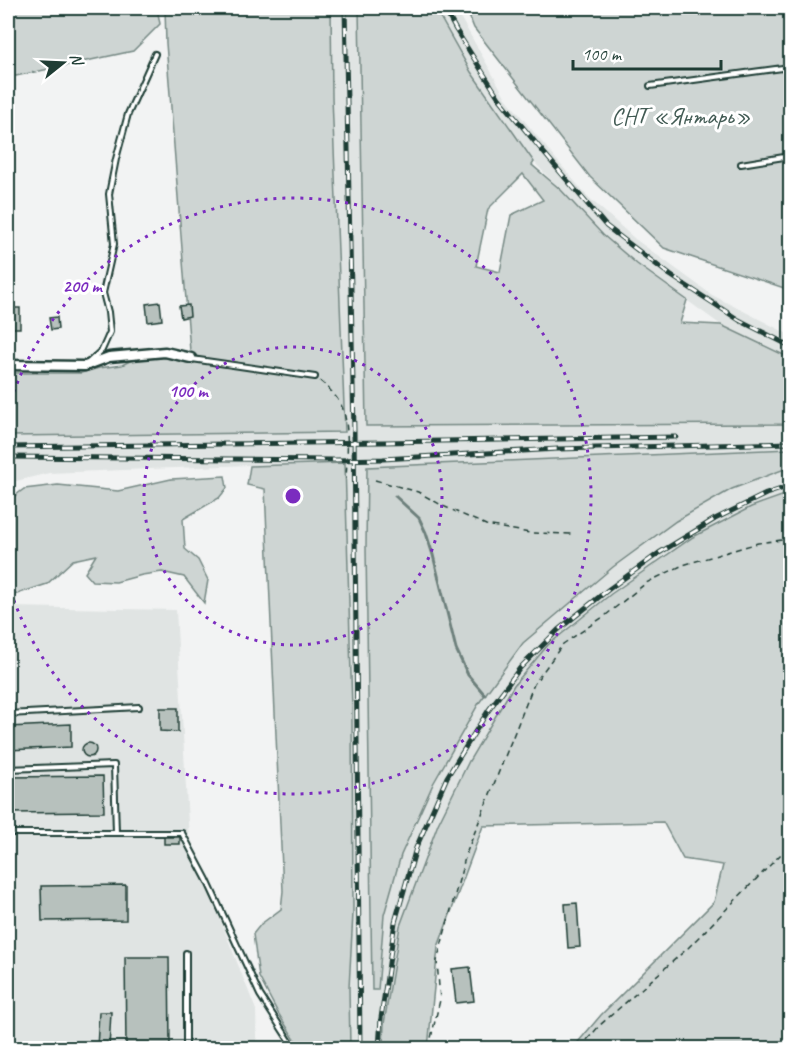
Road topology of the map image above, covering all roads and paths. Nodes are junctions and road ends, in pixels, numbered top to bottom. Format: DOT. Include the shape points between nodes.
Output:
graph roads {
  1 [pos="155,54"];
  2 [pos="790,67"];
  3 [pos="650,86"];
  4 [pos="790,156"];
  5 [pos="741,164"];
  6 [pos="8,205"];
  7 [pos="8,219"];
  8 [pos="191,358"];
  9 [pos="8,365"];
  10 [pos="84,366"];
  11 [pos="315,377"];
  12 [pos="346,479"];
  13 [pos="375,480"];
  14 [pos="571,534"];
  15 [pos="790,539"];
  16 [pos="139,707"];
  17 [pos="8,714"];
  18 [pos="8,769"];
  19 [pos="8,832"];
  20 [pos="116,833"];
  21 [pos="790,845"];
  22 [pos="186,953"];
  23 [pos="186,1048"];
  24 [pos="294,1048"];
  25 [pos="430,1048"];
  26 [pos="580,1048"];
  1 -- 10 [label="lane" via="128,114 109,194 114,244 103,293 110,332 102,350"];
  2 -- 3 [label="lane"];
  4 -- 5 [label="lane"];
  6 -- 7 [label="lane"];
  8 -- 10 [label="street" via="165,352 109,357"];
  8 -- 11 [label="lane"];
  9 -- 10 [label="street"];
  11 -- 12 [label="path" via="342,407 347,432"];
  13 -- 14 [label="path" via="418,492 486,525 530,533"];
  15 -- 25 [label="path" via="758,543 683,565 646,583 563,644 534,684 466,854 437,961 440,1000"];
  16 -- 17 [label="lane"];
  18 -- 20 [label="lane" via="114,765"];
  19 -- 20 [label="lane"];
  20 -- 24 [label="lane" via="182,833 260,995"];
  21 -- 26 [label="path" via="688,948 600,1025"];
  22 -- 23 [label="lane"];
}
